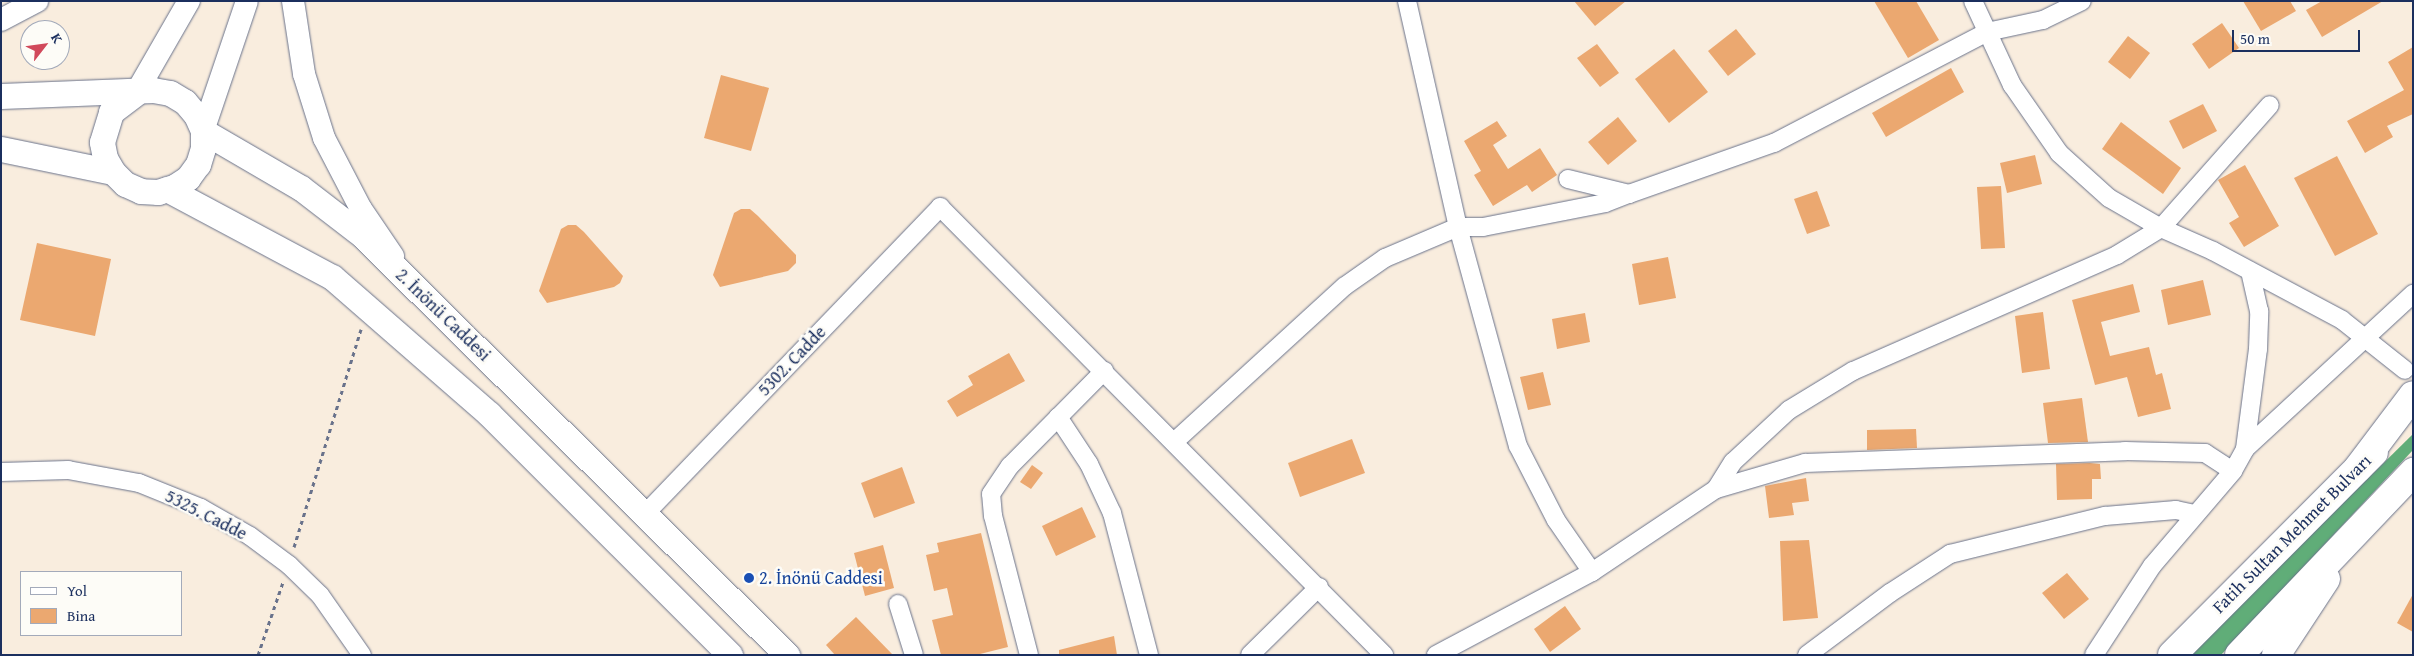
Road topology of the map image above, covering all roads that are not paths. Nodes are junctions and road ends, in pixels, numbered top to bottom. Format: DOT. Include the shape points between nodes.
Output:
graph roads {
  1 [pos="37,1"];
  2 [pos="189,1"];
  3 [pos="247,1"];
  4 [pos="293,1"];
  5 [pos="1407,1"];
  6 [pos="1973,1"];
  7 [pos="2082,1"];
  8 [pos="1,20"];
  9 [pos="1987,32"];
  10 [pos="136,93"];
  11 [pos="1,96"];
  12 [pos="2270,105"];
  13 [pos="203,131"];
  14 [pos="1,149"];
  15 [pos="113,172"];
  16 [pos="1568,179"];
  17 [pos="167,189"];
  18 [pos="1629,194"];
  19 [pos="1458,227"];
  20 [pos="2161,228"];
  21 [pos="2250,271"];
  22 [pos="415,288"];
  23 [pos="2413,294"];
  24 [pos="2367,337"];
  25 [pos="1104,371"];
  26 [pos="2409,383"];
  27 [pos="2413,414"];
  28 [pos="1058,417"];
  29 [pos="1174,442"];
  30 [pos="2245,449"];
  31 [pos="2358,468"];
  32 [pos="2233,471"];
  33 [pos="1,472"];
  34 [pos="2413,472"];
  35 [pos="1716,490"];
  36 [pos="645,514"];
  37 [pos="2195,514"];
  38 [pos="2346,542"];
  39 [pos="619,543"];
  40 [pos="1592,572"];
  41 [pos="1319,587"];
  42 [pos="898,604"];
  43 [pos="362,655"];
  44 [pos="730,655"];
  45 [pos="787,655"];
  46 [pos="914,655"];
  47 [pos="1029,655"];
  48 [pos="1149,655"];
  49 [pos="1250,655"];
  50 [pos="1384,655"];
  51 [pos="1436,655"];
  52 [pos="1807,655"];
  53 [pos="2094,655"];
  54 [pos="2172,655"];
  55 [pos="2239,655"];
  56 [pos="2276,655"];
  1 -- 8 [label="street"];
  2 -- 10 [label="street"];
  3 -- 13 [label="street"];
  4 -- 22 [label="street" via="304,74 324,138 361,209"];
  5 -- 19 [label="street"];
  6 -- 9 [label="street"];
  7 -- 9 [label="street" via="2043,20"];
  9 -- 18 [label="street" via="1774,143"];
  9 -- 20 [label="street" via="2012,85 2060,153 2109,198"];
  10 -- 11 [label="main road, 2. İnönü Caddesi"];
  10 -- 13 [label="main road, 2. İnönü Caddesi" via="153,90 178,98 196,115"];
  10 -- 15 [label="main road" via="111,112 104,126 105,158"];
  12 -- 20 [label="street"];
  13 -- 17 [label="main road" via="203,148 198,164 188,178"];
  13 -- 22 [label="main road, 2. İnönü Caddesi" via="301,188 330,210"];
  14 -- 15 [label="main road"];
  15 -- 17 [label="main road" via="125,184 141,191"];
  16 -- 18 [label="street"];
  17 -- 39 [label="main road" via="332,277 489,414"];
  18 -- 19 [label="street" via="1605,203 1483,227"];
  19 -- 29 [label="street" via="1412,245 1363,271"];
  19 -- 40 [label="street" via="1518,446 1556,520"];
  20 -- 21 [label="street"];
  20 -- 35 [label="street" via="2117,255 1853,372 1789,410 1733,462"];
  21 -- 24 [label="street"];
  21 -- 30 [label="street" via="2259,311 2258,349"];
  22 -- 36 [label="main road, 2. İnönü Caddesi"];
  23 -- 24 [label="street"];
  24 -- 26 [label="street"];
  24 -- 30 [label="street"];
  25 -- 28 [label="street"];
  25 -- 29 [label="street"];
  25 -- 36 [label="street, 5302. Cadde" via="940,207"];
  26 -- 31 [label="highway"];
  27 -- 31 [label="highway, Fatih Sultan Mehmet Bulvarı"];
  28 -- 47 [label="street" via="1010,466 991,494 993,516"];
  28 -- 48 [label="street" via="1089,464 1109,506"];
  29 -- 41 [label="street"];
  30 -- 32 [label="street"];
  31 -- 54 [label="highway, Fatih Sultan Mehmet Bulvarı"];
  32 -- 35 [label="street" via="2205,453 2125,451 1805,463"];
  32 -- 37 [label="street"];
  33 -- 43 [label="street, 5325. Cadde" via="68,470 139,483 201,508 250,536 289,564 320,595"];
  34 -- 38 [label="highway"];
  35 -- 40 [label="street"];
  36 -- 39 [label="main road"];
  36 -- 45 [label="main road, 2. İnönü Caddesi"];
  37 -- 52 [label="street" via="2176,510 2106,516 1950,554 1890,592"];
  37 -- 53 [label="street" via="2152,566"];
  38 -- 55 [label="highway"];
  38 -- 56 [label="highway" via="2308,610"];
  39 -- 44 [label="main road"];
  40 -- 51 [label="street"];
  41 -- 49 [label="street"];
  41 -- 50 [label="street"];
  42 -- 46 [label="street"];
}
